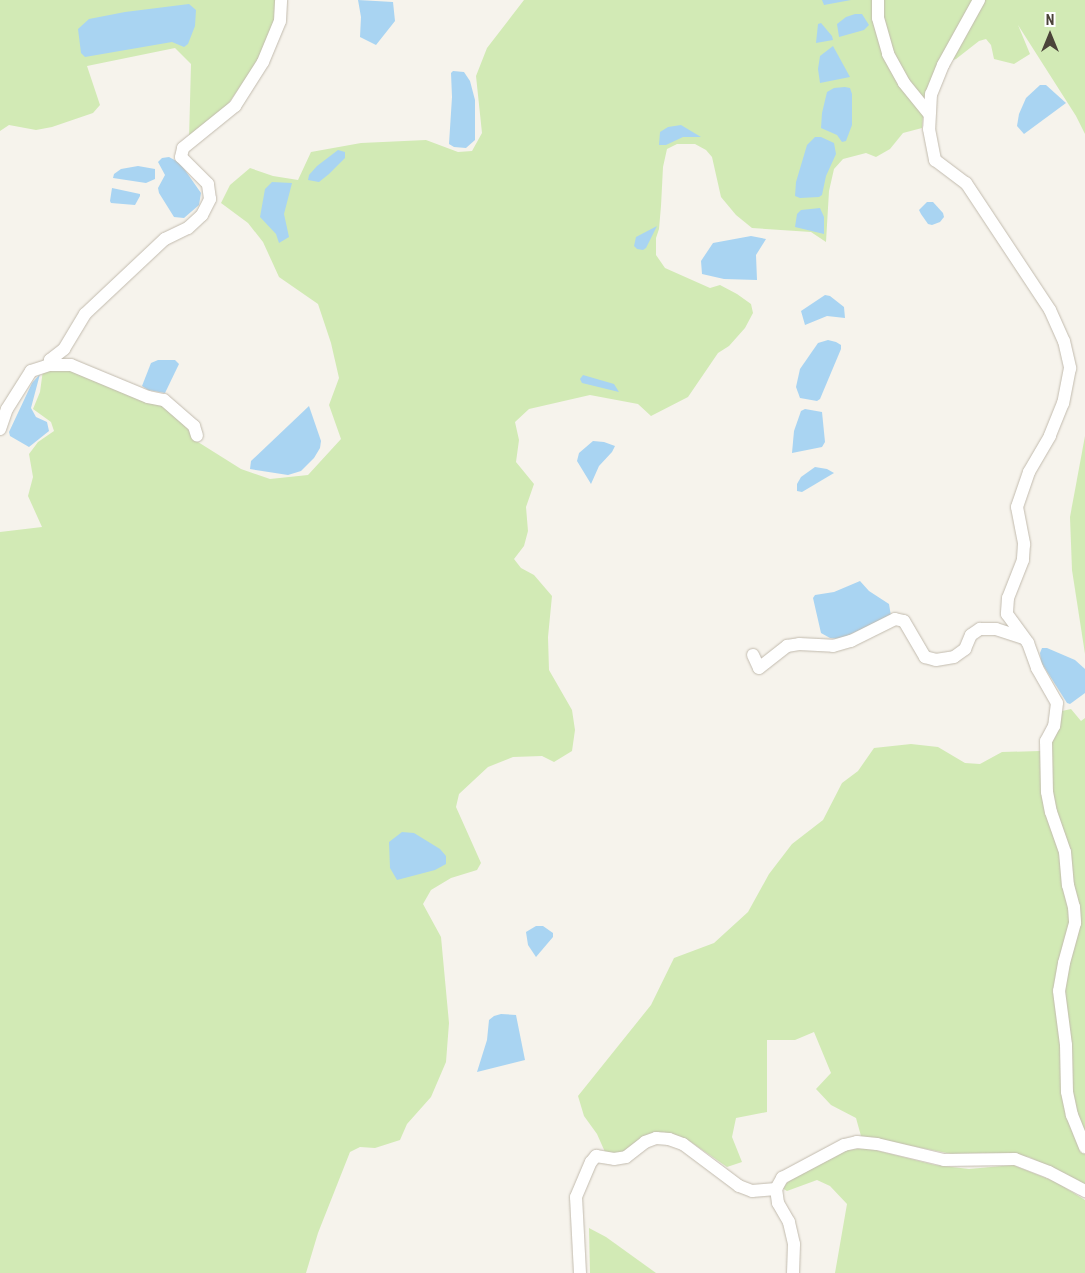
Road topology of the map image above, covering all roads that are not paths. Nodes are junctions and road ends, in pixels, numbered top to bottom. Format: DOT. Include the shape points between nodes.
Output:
graph roads {
  1 [pos="281,0"];
  2 [pos="878,0"];
  3 [pos="979,0"];
  4 [pos="929,114"];
  5 [pos="49,365"];
  6 [pos="0,429"];
  7 [pos="197,436"];
  8 [pos="1024,638"];
  9 [pos="753,655"];
  10 [pos="1085,1147"];
  11 [pos="776,1189"];
  12 [pos="1085,1191"];
  13 [pos="580,1273"];
  14 [pos="793,1273"];
  1 -- 5 [label="street" via="280,22 263,62 235,106 183,148 181,157 208,184 210,199 202,215 188,228 166,239 85,314 64,349 50,360"];
  2 -- 4 [label="street" via="878,18 888,54 904,83"];
  3 -- 4 [label="street" via="943,65 931,94"];
  4 -- 8 [label="street" via="935,160 966,183 1013,251 1050,310 1064,341 1070,368 1063,403 1050,436 1029,472 1017,507 1024,544 1023,560 1008,598 1007,614"];
  5 -- 6 [label="street" via="31,371 7,409"];
  5 -- 7 [label="street" via="71,365 148,397 164,400 194,426"];
  8 -- 9 [label="street" via="996,629 980,629 970,635 965,649 954,657 936,660 925,657 904,621 896,619 833,646 787,646 760,668"];
  8 -- 10 [label="street" via="1057,703 1054,726 1046,741 1047,792 1065,852 1075,923 1059,991 1066,1045 1067,1092"];
  11 -- 12 [label="street" via="782,1178 857,1142 944,1160 1015,1159"];
  11 -- 13 [label="street" via="752,1191 739,1186 683,1144 669,1139 656,1138 645,1142 626,1157 596,1156 576,1197"];
  11 -- 14 [label="street" via="794,1244"];
}
